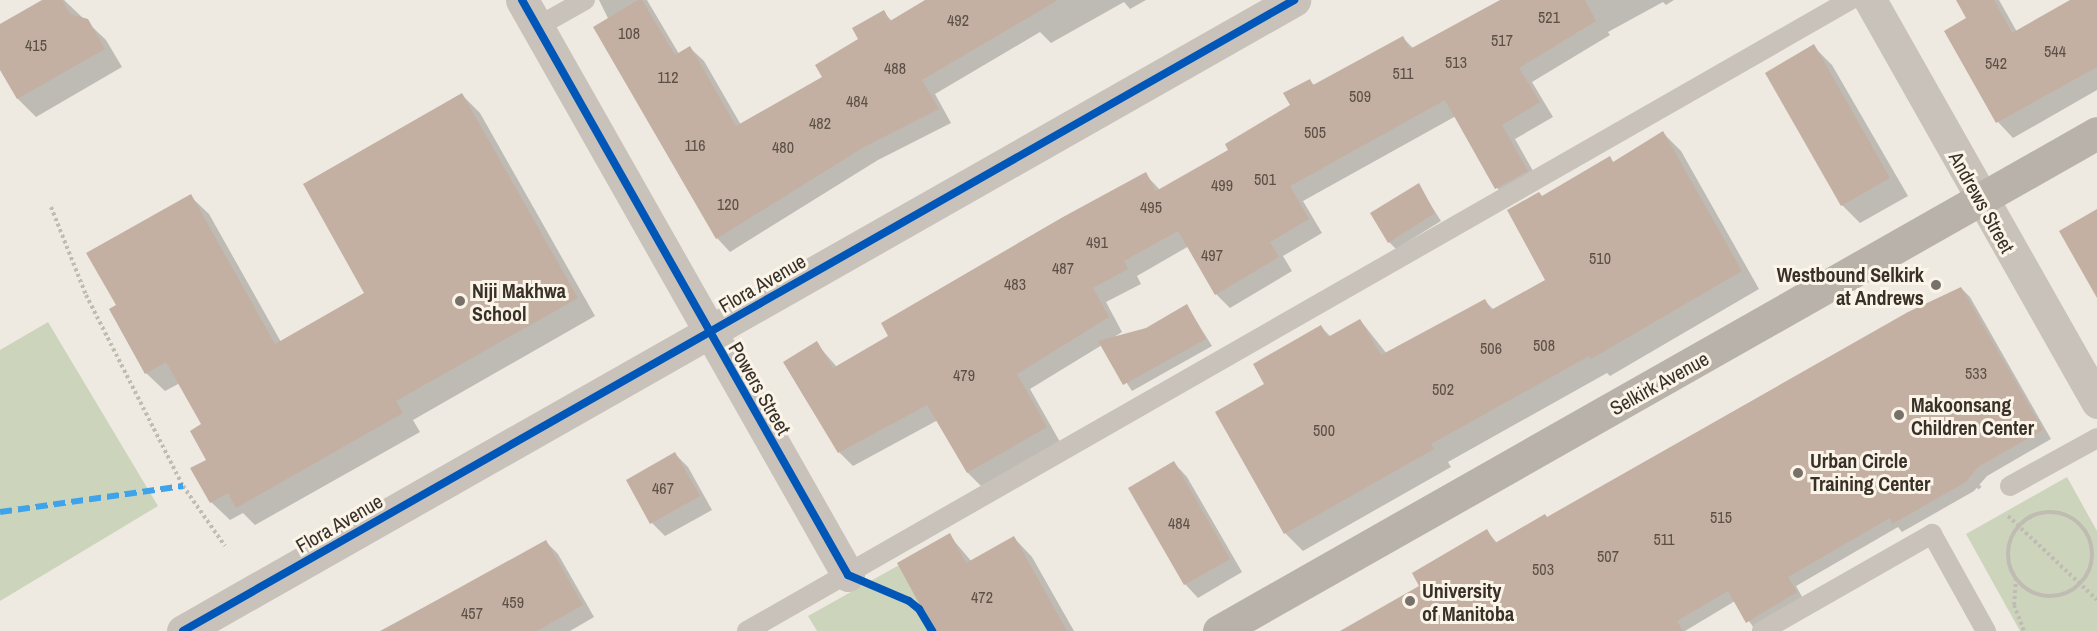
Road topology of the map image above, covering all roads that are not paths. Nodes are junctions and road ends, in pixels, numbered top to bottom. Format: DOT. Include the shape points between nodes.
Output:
graph roads {
  1 [pos="585,0"];
  2 [pos="1294,0"];
  3 [pos="1850,0"];
  4 [pos="1870,0"];
  5 [pos="530,13"];
  6 [pos="2097,133"];
  7 [pos="1980,199"];
  8 [pos="709,333"];
  9 [pos="2097,402"];
  10 [pos="2097,438"];
  11 [pos="2010,486"];
  12 [pos="848,575"];
  13 [pos="183,631"];
  14 [pos="747,631"];
  15 [pos="1219,631"];
  16 [pos="1762,631"];
  17 [pos="1986,631"];
  1 -- 5 [label="lane"];
  2 -- 8 [label="street, Flora Avenue"];
  3 -- 12 [label="lane"];
  4 -- 7 [label="street, Andrews Street"];
  5 -- 8 [label="street, Powers Street"];
  6 -- 7 [label="main road, Selkirk Avenue"];
  7 -- 9 [label="street, Andrews Street"];
  7 -- 15 [label="main road, Selkirk Avenue"];
  8 -- 12 [label="street, Powers Street"];
  8 -- 13 [label="street, Flora Avenue"];
  10 -- 11 [label="lane"];
  12 -- 14 [label="lane"];
  16 -- 17 [label="lane" via="1932,534"];
}
